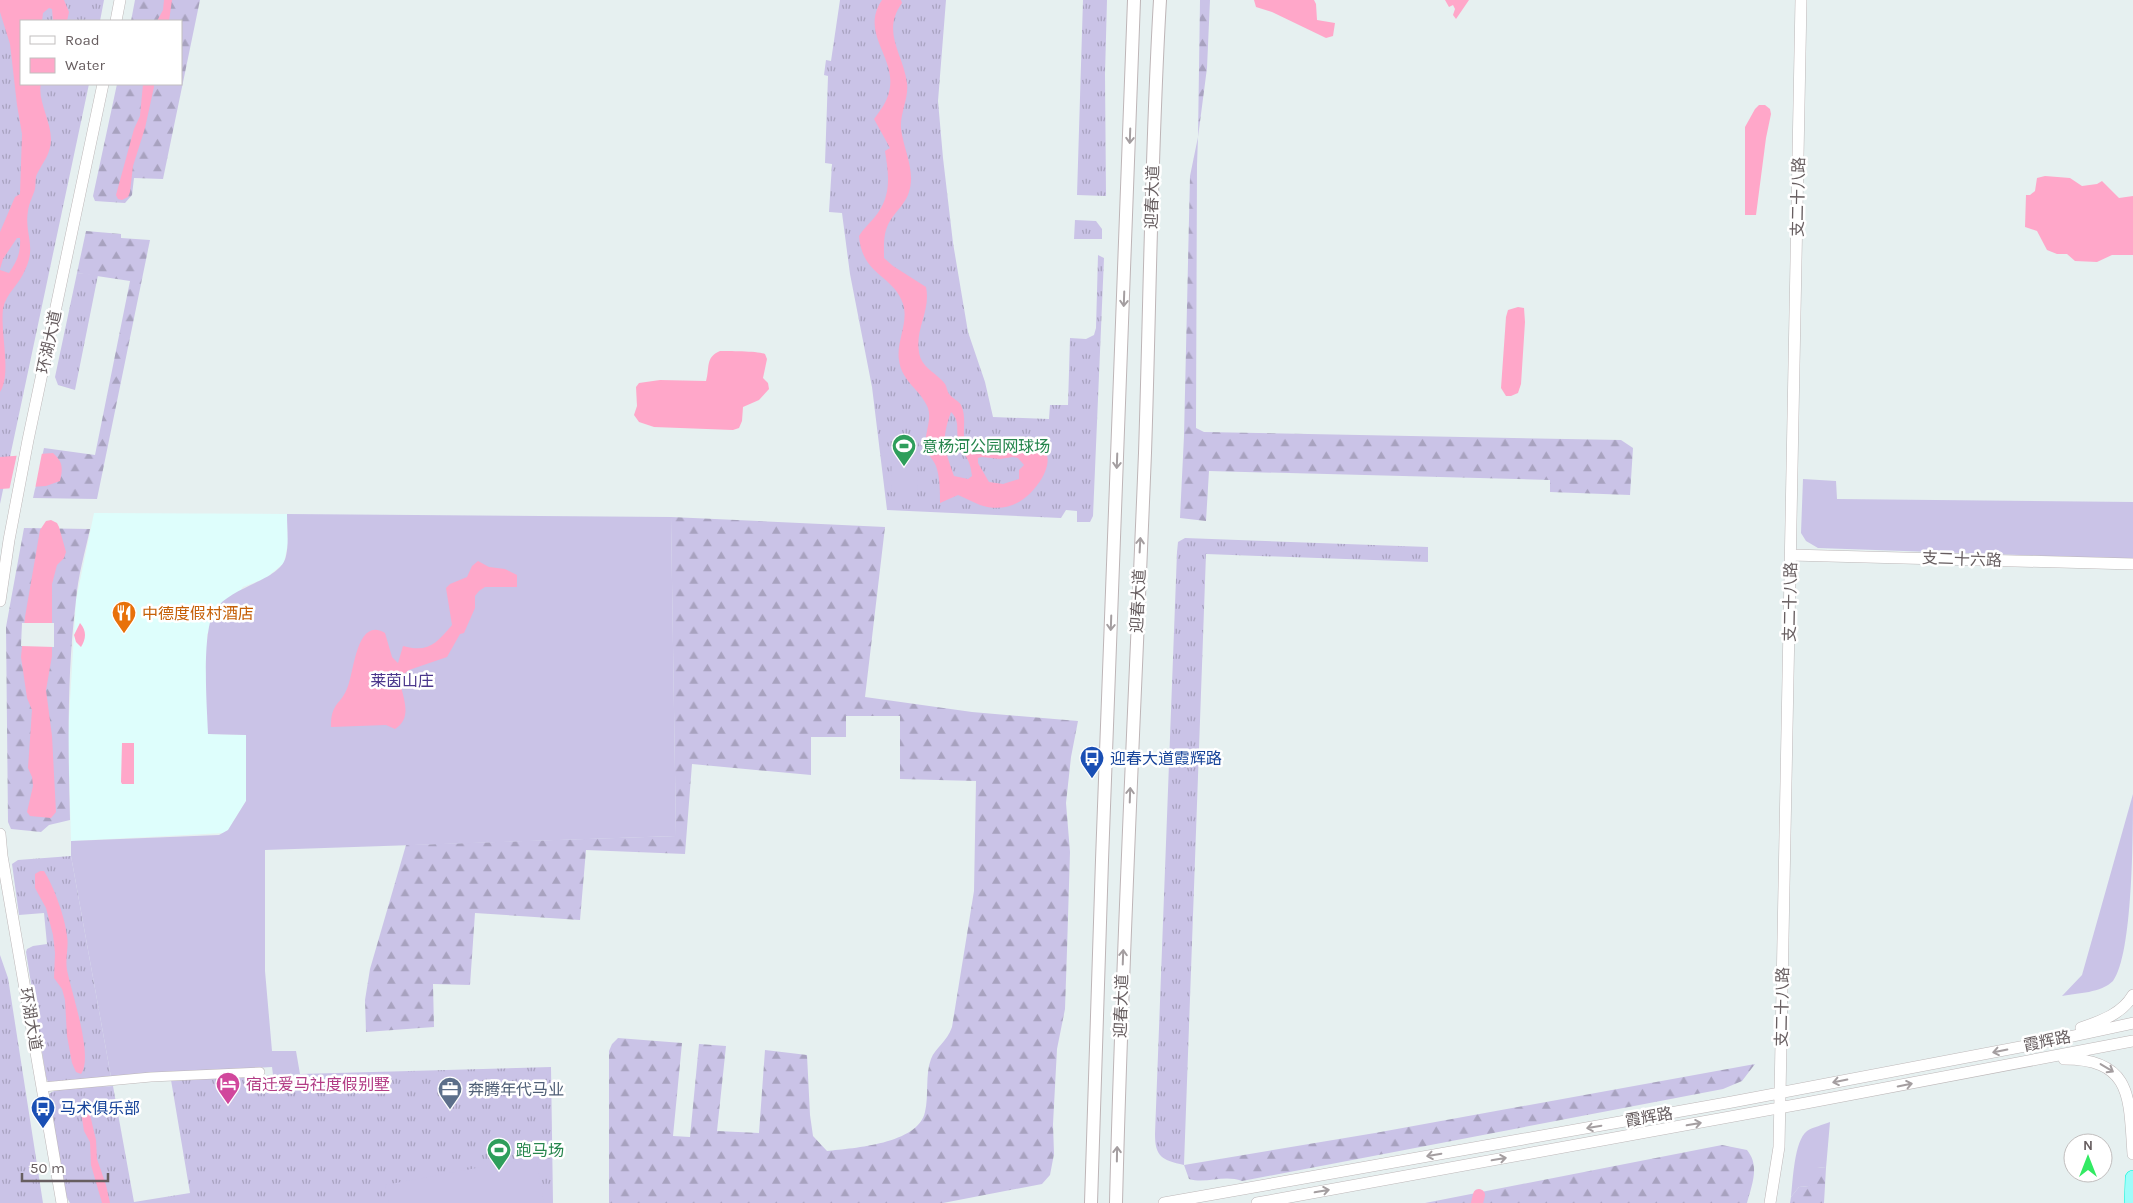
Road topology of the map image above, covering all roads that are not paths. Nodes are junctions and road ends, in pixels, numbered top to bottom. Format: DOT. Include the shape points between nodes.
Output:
graph roads {
  1 [pos="120,0"];
  2 [pos="1128,0"];
  3 [pos="1134,0"];
  4 [pos="1160,0"];
  5 [pos="1165,0"];
  6 [pos="1801,0"];
  7 [pos="116,20"];
  8 [pos="103,85"];
  9 [pos="1155,89"];
  10 [pos="1131,107"];
  11 [pos="1791,555"];
  12 [pos="2133,564"];
  13 [pos="0,601"];
  14 [pos="0,834"];
  15 [pos="2133,995"];
  16 [pos="2133,1023"];
  17 [pos="2133,1041"];
  18 [pos="2040,1043"];
  19 [pos="2043,1059"];
  20 [pos="260,1072"];
  21 [pos="43,1087"];
  22 [pos="1780,1092"];
  23 [pos="1094,1103"];
  24 [pos="1118,1104"];
  25 [pos="1780,1108"];
  26 [pos="2133,1154"];
  27 [pos="2133,1178"];
  28 [pos="62,1203"];
  29 [pos="1091,1203"];
  30 [pos="1116,1203"];
  31 [pos="1164,1203"];
  32 [pos="1257,1203"];
  33 [pos="1770,1203"];
  34 [pos="2132,1203"];
  1 -- 7 [label="street"];
  2 -- 10 [label="main road"];
  3 -- 10 [label="main road, 迎春大道"];
  4 -- 9 [label="main road, 迎春大道"];
  5 -- 9 [label="main road"];
  6 -- 11 [label="street, 支二十八路"];
  8 -- 13 [label="street, 环湖大道" via="28,440"];
  24 -- 9 [label="main road, 迎春大道, one-way" via="1145,454"];
  10 -- 23 [label="main road, 迎春大道, one-way"];
  11 -- 12 [label="street, 支二十六路"];
  11 -- 22 [label="street, 支二十八路"];
  14 -- 21 [label="street, 环湖大道"];
  15 -- 18 [label="street" via="2114,1014"];
  16 -- 18 [label="street, 霞辉路"];
  17 -- 19 [label="street, 霞辉路"];
  18 -- 22 [label="street, 霞辉路, one-way"];
  25 -- 19 [label="street, 霞辉路, one-way"];
  19 -- 26 [label="street, one-way" via="2096,1062 2113,1071 2125,1086"];
  20 -- 21 [label="street" via="151,1077"];
  21 -- 28 [label="street, 环湖大道"];
  22 -- 25 [label="street, 支二十八路"];
  22 -- 31 [label="street, 霞辉路, one-way"];
  23 -- 24 [label="main road"];
  23 -- 29 [label="main road, 迎春大道"];
  30 -- 24 [label="main road, 迎春大道, one-way"];
  32 -- 25 [label="street, 霞辉路, one-way"];
  25 -- 33 [label="street, 支二十八路" via="1779,1147"];
  27 -- 34 [label="highway"];
}
